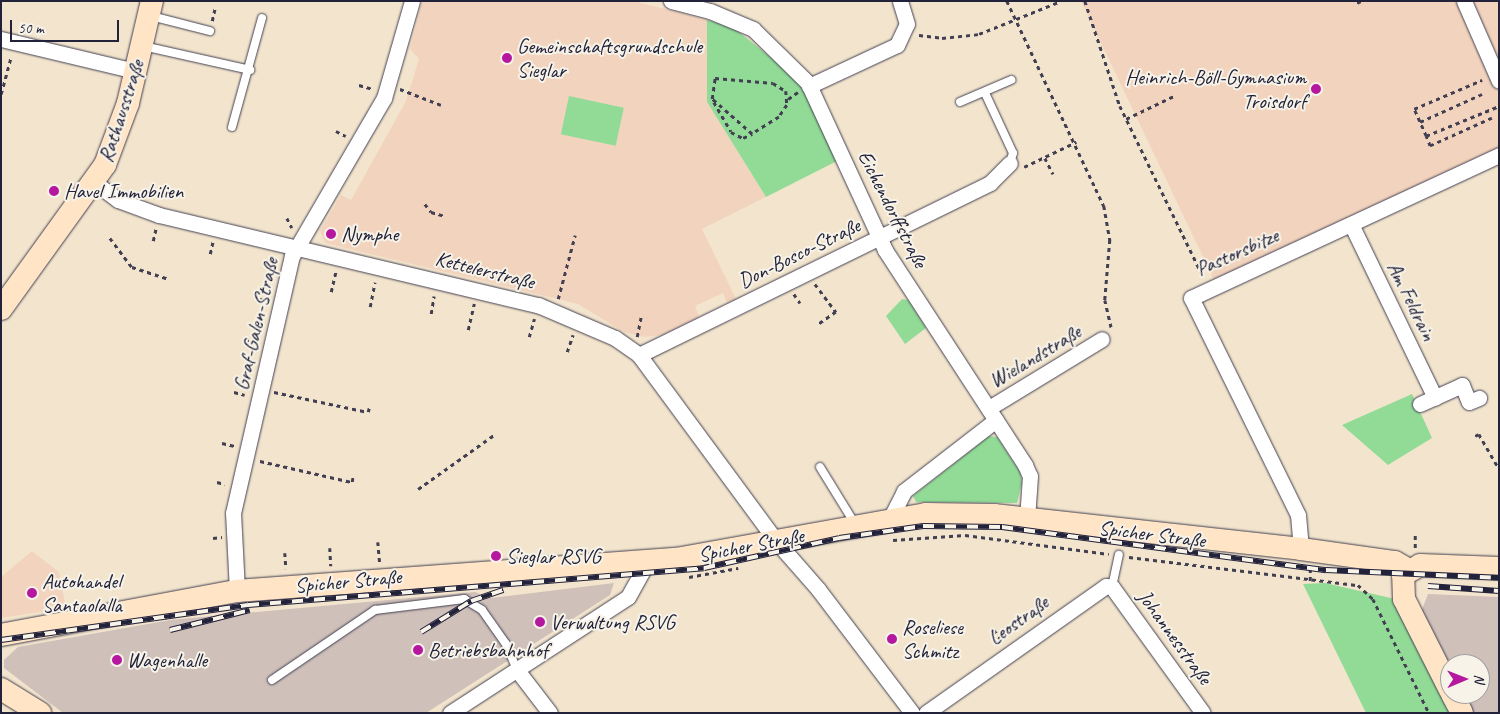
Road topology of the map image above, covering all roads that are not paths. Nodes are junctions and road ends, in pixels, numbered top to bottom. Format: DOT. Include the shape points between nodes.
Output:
graph roads {
  1 [pos="412,1"];
  2 [pos="672,1"];
  3 [pos="900,1"];
  4 [pos="1464,1"];
  5 [pos="150,8"];
  6 [pos="262,18"];
  7 [pos="210,31"];
  8 [pos="8,41"];
  9 [pos="142,46"];
  10 [pos="250,70"];
  11 [pos="135,71"];
  12 [pos="1497,77"];
  13 [pos="1011,80"];
  14 [pos="810,86"];
  15 [pos="985,92"];
  16 [pos="960,102"];
  17 [pos="232,127"];
  18 [pos="1499,155"];
  19 [pos="1010,163"];
  20 [pos="94,182"];
  21 [pos="1350,224"];
  22 [pos="878,237"];
  23 [pos="299,246"];
  24 [pos="1,309"];
  25 [pos="1102,339"];
  26 [pos="634,351"];
  27 [pos="1435,398"];
  28 [pos="1479,398"];
  29 [pos="1420,404"];
  30 [pos="993,414"];
  31 [pos="820,467"];
  32 [pos="891,517"];
  33 [pos="1027,519"];
  34 [pos="856,524"];
  35 [pos="776,541"];
  36 [pos="1300,549"];
  37 [pos="1119,555"];
  38 [pos="648,561"];
  39 [pos="1411,561"];
  40 [pos="1499,568"];
  41 [pos="1112,587"];
  42 [pos="237,591"];
  43 [pos="1,635"];
  44 [pos="517,670"];
  45 [pos="1440,670"];
  46 [pos="272,680"];
  47 [pos="1,689"];
  48 [pos="906,711"];
  49 [pos="40,713"];
  50 [pos="450,713"];
  51 [pos="550,713"];
  52 [pos="926,713"];
  53 [pos="1203,713"];
  1 -- 23 [label="street, Graf-Galen-Straße" via="389,85"];
  2 -- 14 [label="street, Eichendorffstraße" via="710,11 754,29"];
  3 -- 14 [label="street" via="905,31 890,50"];
  4 -- 12 [label="street"];
  5 -- 7 [label="lane"];
  5 -- 9 [label="street, Rathausstraße"];
  6 -- 10 [label="lane"];
  8 -- 11 [label="street"];
  9 -- 10 [label="lane"];
  9 -- 11 [label="street, Rathausstraße"];
  10 -- 17 [label="lane"];
  11 -- 20 [label="street, Rathausstraße" via="118,134"];
  13 -- 15 [label="lane"];
  14 -- 22 [label="street, Eichendorffstraße"];
  15 -- 16 [label="lane"];
  15 -- 19 [label="lane" via="1013,153"];
  18 -- 21 [label="street, Pastorsbitze"];
  19 -- 22 [label="street, Don-Bosco-Straße" via="990,183"];
  20 -- 23 [label="street, Kettelerstraße" via="118,200 152,213"];
  20 -- 24 [label="street, Rathausstraße"];
  21 -- 27 [label="street, Am Feldrain"];
  21 -- 36 [label="street, Pastorsbitze" via="1191,298 1199,321 1298,515"];
  22 -- 26 [label="street, Don-Bosco-Straße"];
  22 -- 30 [label="street, Eichendorffstraße"];
  23 -- 26 [label="street, Kettelerstraße" via="554,310"];
  23 -- 42 [label="street, Graf-Galen-Straße" via="292,256 231,526"];
  25 -- 30 [label="street, Wielandstraße"];
  26 -- 35 [label="street, Kettelerstraße"];
  27 -- 28 [label="street" via="1462,385 1470,402"];
  27 -- 29 [label="street"];
  30 -- 32 [label="street, Wielandstraße" via="904,491"];
  30 -- 33 [label="street, Eichendorffstraße" via="1030,476"];
  31 -- 34 [label="lane"];
  32 -- 33 [label="street, Spicher Straße" via="961,514"];
  32 -- 34 [label="street, Spicher Straße"];
  33 -- 36 [label="street, Spicher Straße"];
  34 -- 35 [label="street, Spicher Straße"];
  35 -- 38 [label="street, Spicher Straße"];
  35 -- 48 [label="street, Kettelerstraße" via="818,589"];
  36 -- 39 [label="street, Spicher Straße" via="1395,562"];
  37 -- 41 [label="lane"];
  38 -- 42 [label="street, Spicher Straße"];
  38 -- 44 [label="street" via="628,597"];
  39 -- 40 [label="street, Spicher Straße" via="1420,565"];
  39 -- 45 [label="street" via="1402,582 1404,599"];
  41 -- 52 [label="street, Leostraße" via="1098,587"];
  41 -- 53 [label="street, Johannesstraße"];
  42 -- 43 [label="street, Spicher Straße"];
  44 -- 46 [label="lane" via="506,644 482,610 464,599 375,610"];
  44 -- 50 [label="street"];
  44 -- 51 [label="street"];
  47 -- 49 [label="street"];
}
